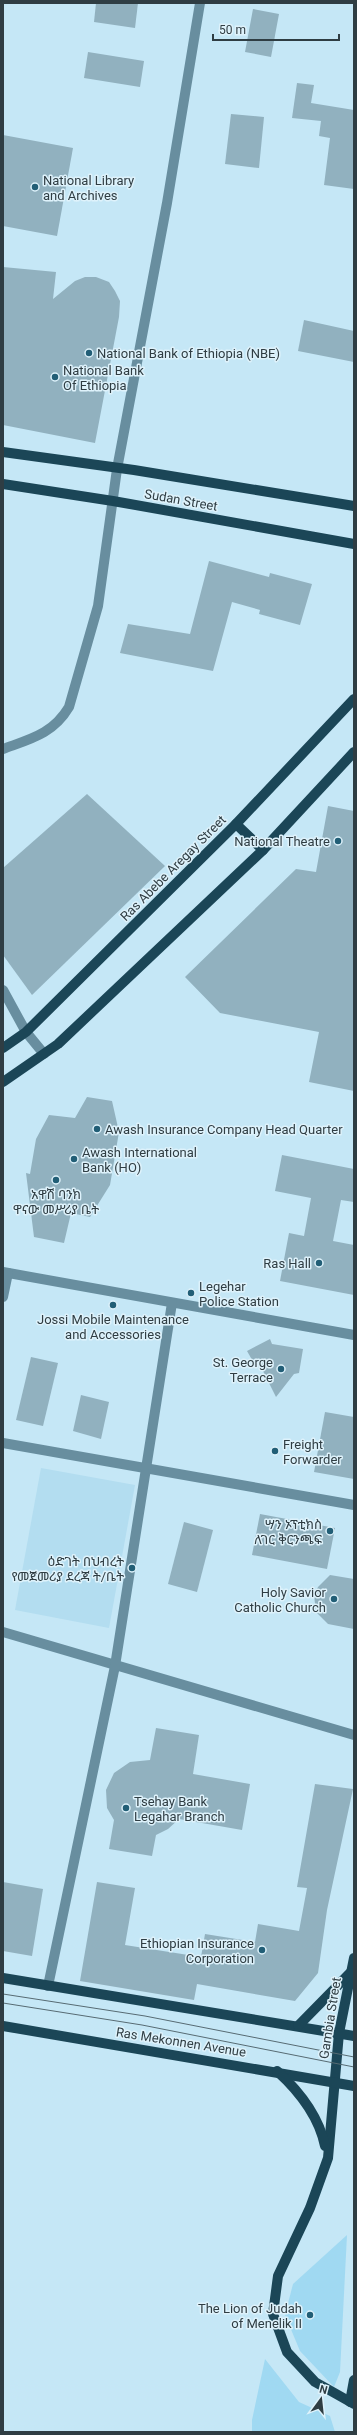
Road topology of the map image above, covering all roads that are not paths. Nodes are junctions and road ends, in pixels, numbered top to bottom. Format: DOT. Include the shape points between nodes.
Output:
graph roads {
  1 [pos="200,3"];
  2 [pos="3,452"];
  3 [pos="118,469"];
  4 [pos="3,484"];
  5 [pos="113,501"];
  6 [pos="352,505"];
  7 [pos="341,542"];
  8 [pos="354,544"];
  9 [pos="354,552"];
  10 [pos="354,699"];
  11 [pos="3,749"];
  12 [pos="354,752"];
  13 [pos="236,824"];
  14 [pos="263,850"];
  15 [pos="3,990"];
  16 [pos="26,1032"];
  17 [pos="3,1048"];
  18 [pos="44,1054"];
  19 [pos="3,1082"];
  20 [pos="6,1273"];
  21 [pos="3,1297"];
  22 [pos="172,1303"];
  23 [pos="354,1336"];
  24 [pos="3,1443"];
  25 [pos="145,1468"];
  26 [pos="354,1505"];
  27 [pos="3,1632"];
  28 [pos="115,1666"];
  29 [pos="354,1735"];
  30 [pos="354,1958"];
  31 [pos="350,1973"];
  32 [pos="3,1978"];
  33 [pos="48,1986"];
  34 [pos="3,2026"];
  35 [pos="298,2026"];
  36 [pos="339,2033"];
  37 [pos="354,2036"];
  38 [pos="277,2072"];
  39 [pos="333,2083"];
  40 [pos="354,2086"];
  41 [pos="328,2158"];
  42 [pos="354,2380"];
  43 [pos="352,2403"];
  1 -- 3 [label="street" via="167,203"];
  2 -- 3 [label="main road, Sudan Street"];
  3 -- 5 [label="street"];
  3 -- 6 [label="main road, Sudan Street"];
  4 -- 5 [label="main road, Sudan Street"];
  5 -- 7 [label="main road, Sudan Street"];
  5 -- 11 [label="street" via="98,606 69,707 61,720 44,734"];
  7 -- 8 [label="main road, Sudan Street"];
  7 -- 9 [label="main road"];
  10 -- 13 [label="main road, Ras Abebe Aregay Street"];
  12 -- 14 [label="main road"];
  13 -- 14 [label="main road"];
  13 -- 16 [label="main road, Ras Abebe Aregay Street"];
  14 -- 18 [label="main road" via="58,1044"];
  15 -- 16 [label="street"];
  16 -- 17 [label="main road, Ras Abebe Aregay Street"];
  16 -- 18 [label="street"];
  18 -- 19 [label="main road"];
  20 -- 21 [label="street"];
  20 -- 22 [label="street"];
  22 -- 23 [label="street"];
  22 -- 25 [label="street"];
  24 -- 25 [label="street"];
  25 -- 26 [label="street"];
  25 -- 28 [label="street"];
  27 -- 28 [label="street"];
  28 -- 29 [label="street"];
  28 -- 33 [label="street"];
  30 -- 31 [label="main road, Gambia Street"];
  31 -- 35 [label="main road"];
  31 -- 36 [label="main road, Gambia Street"];
  32 -- 33 [label="main road"];
  33 -- 35 [label="main road"];
  34 -- 38 [label="main road, Ras Mekonnen Avenue"];
  35 -- 36 [label="main road"];
  36 -- 37 [label="main road"];
  36 -- 39 [label="main road, Gambia Street"];
  38 -- 39 [label="main road, Ras Mekonnen Avenue"];
  38 -- 41 [label="main road" via="296,2088 322,2132"];
  39 -- 40 [label="main road, Ras Mekonnen Avenue"];
  39 -- 41 [label="main road, Gambia Street"];
  41 -- 43 [label="main road, Gambia Street" via="310,2208 278,2276 273,2314 287,2352 315,2382"];
  42 -- 43 [label="main road"];
}
